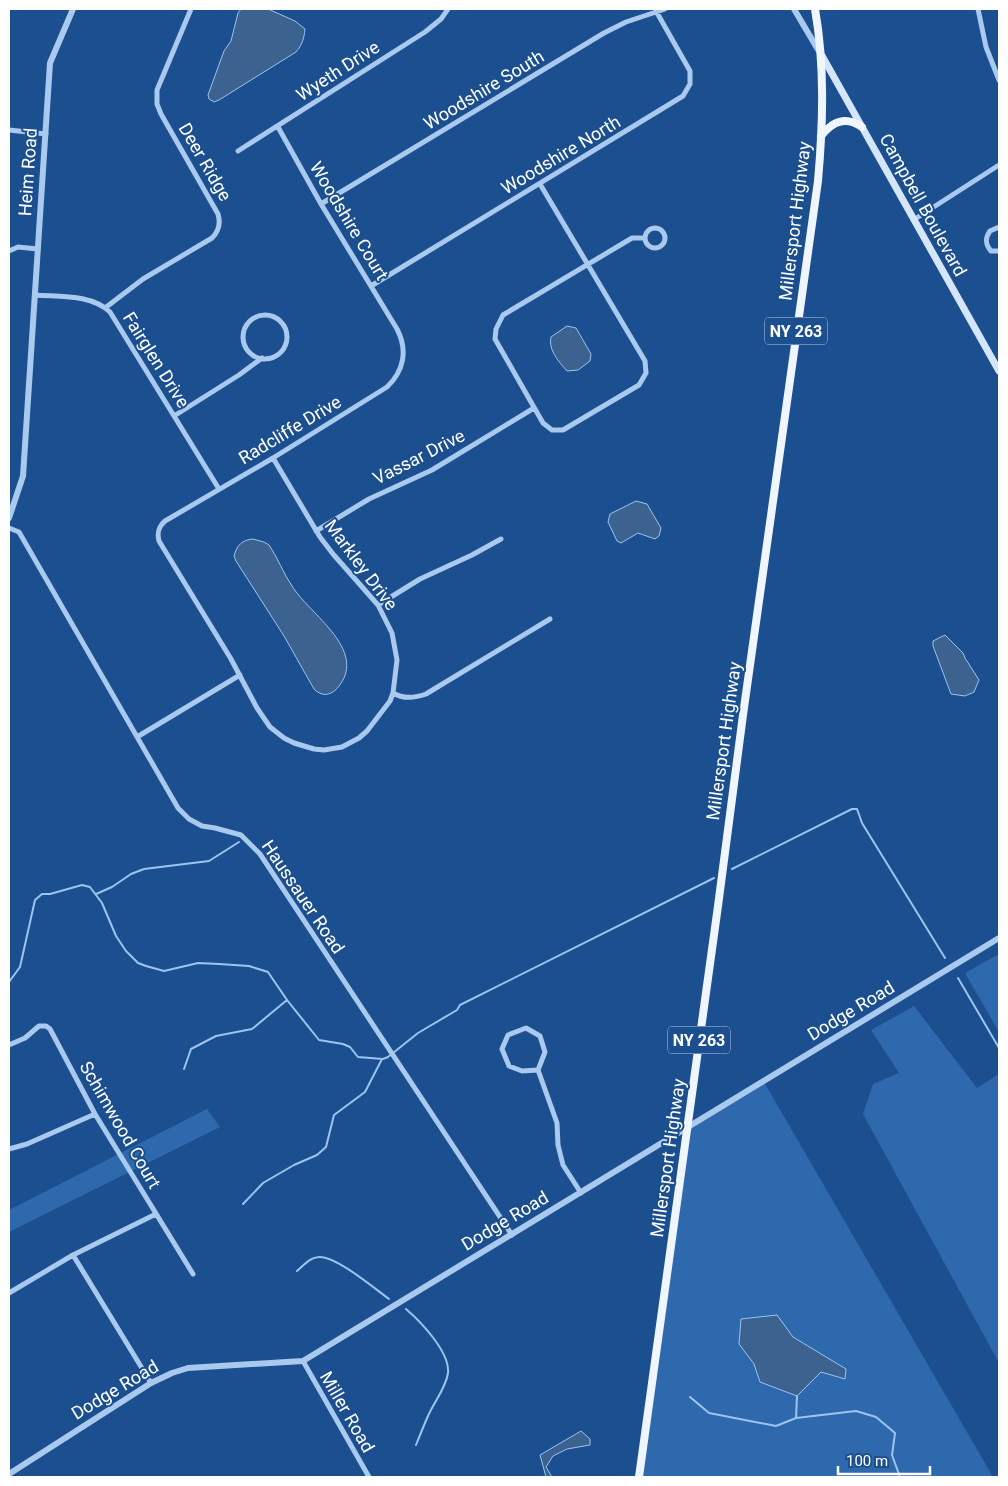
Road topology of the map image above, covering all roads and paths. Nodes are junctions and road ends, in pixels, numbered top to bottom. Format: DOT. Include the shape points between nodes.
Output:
graph roads {
  1 [pos="73,9"];
  2 [pos="191,9"];
  3 [pos="448,9"];
  4 [pos="665,9"];
  5 [pos="794,9"];
  6 [pos="815,9"];
  7 [pos="978,9"];
  8 [pos="656,11"];
  9 [pos="820,54"];
  10 [pos="999,80"];
  11 [pos="278,126"];
  12 [pos="862,127"];
  13 [pos="9,130"];
  14 [pos="46,134"];
  15 [pos="821,136"];
  16 [pos="238,151"];
  17 [pos="999,166"];
  18 [pos="540,184"];
  19 [pos="322,204"];
  20 [pos="915,219"];
  21 [pos="999,227"];
  22 [pos="645,238"];
  23 [pos="38,249"];
  24 [pos="9,251"];
  25 [pos="999,251"];
  26 [pos="588,264"];
  27 [pos="371,286"];
  28 [pos="35,295"];
  29 [pos="105,308"];
  30 [pos="397,329"];
  31 [pos="262,358"];
  32 [pos="999,371"];
  33 [pos="534,408"];
  34 [pos="174,416"];
  35 [pos="273,458"];
  36 [pos="219,489"];
  37 [pos="9,518"];
  38 [pos="9,528"];
  39 [pos="316,531"];
  40 [pos="502,539"];
  41 [pos="378,605"];
  42 [pos="550,619"];
  43 [pos="240,675"];
  44 [pos="393,693"];
  45 [pos="136,737"];
  46 [pos="999,938"];
  47 [pos="9,1045"];
  48 [pos="538,1070"];
  49 [pos="95,1114"];
  50 [pos="686,1129"];
  51 [pos="9,1149"];
  52 [pos="581,1193"];
  53 [pos="156,1214"];
  54 [pos="512,1235"];
  55 [pos="73,1255"];
  56 [pos="193,1274"];
  57 [pos="9,1293"];
  58 [pos="303,1361"];
  59 [pos="151,1383"];
  60 [pos="9,1474"];
  61 [pos="369,1477"];
  62 [pos="639,1477"];
  1 -- 14 [label="street, Heim Road" via="50,64"];
  2 -- 29 [label="street, Deer Ridge" via="156,97 161,114 218,214 220,224 212,238 143,279"];
  3 -- 11 [label="street, Wyeth Drive" via="425,32"];
  4 -- 8 [label="street, Woodshire South"];
  5 -- 9 [label="street"];
  6 -- 9 [label="main road, Millersport Highway / NY 263"];
  7 -- 10 [label="street" via="986,47"];
  8 -- 18 [label="street, Woodshire North" via="690,71 687,91 678,101"];
  8 -- 19 [label="street, Woodshire South" via="604,33"];
  9 -- 12 [label="main road, Campbell Boulevard"];
  9 -- 15 [label="main road, Millersport Highway / NY 263"];
  11 -- 16 [label="street, Wyeth Drive"];
  11 -- 19 [label="street, Woodshire Court"];
  12 -- 15 [label="main road" via="841,121 830,125"];
  12 -- 20 [label="main road, Campbell Boulevard"];
  13 -- 14 [label="street"];
  14 -- 23 [label="street, Heim Road"];
  15 -- 50 [label="main road, Millersport Highway / NY 263" via="814,210"];
  17 -- 20 [label="street"];
  18 -- 26 [label="street"];
  18 -- 27 [label="street, Woodshire North"];
  19 -- 27 [label="street, Woodshire Court"];
  20 -- 32 [label="main road, Campbell Boulevard"];
  21 -- 25 [label="street" via="990,231 986,241 992,251"];
  22 -- 22 [label="street" via="647,231 653,228 660,229 665,237 661,246 655,248 649,246"];
  22 -- 26 [label="street" via="632,238"];
  23 -- 24 [label="street" via="18,247"];
  23 -- 28 [label="street, Heim Road"];
  26 -- 33 [label="street" via="503,315 496,329 495,339"];
  26 -- 33 [label="street" via="645,361 646,373 639,385 563,430 552,430 543,424"];
  27 -- 30 [label="street, Woodshire Court"];
  28 -- 29 [label="street, Fairglen Drive" via="87,300"];
  28 -- 37 [label="street, Heim Road" via="23,476"];
  29 -- 34 [label="street, Fairglen Drive" via="115,319"];
  30 -- 35 [label="street, Radcliffe Drive" via="403,344 403,359 392,382"];
  31 -- 31 [label="street" via="276,355 285,344 281,323 268,315 255,317 243,334 250,353"];
  31 -- 34 [label="street"];
  33 -- 39 [label="street, Vassar Drive" via="432,470 369,499"];
  34 -- 36 [label="street, Fairglen Drive"];
  35 -- 36 [label="street, Radcliffe Drive"];
  35 -- 39 [label="street, Markley Drive"];
  36 -- 43 [label="street, Radcliffe Drive" via="165,521 155,534"];
  38 -- 45 [label="street, Haussauer Road" via="19,532"];
  39 -- 41 [label="street, Markley Drive"];
  40 -- 41 [label="street" via="420,578"];
  41 -- 44 [label="street, Markley Drive" via="395,646 397,670"];
  42 -- 44 [label="street" via="426,694 399,697"];
  43 -- 44 [label="street, Markley Drive" via="270,727 294,743 314,749 342,747 359,738"];
  43 -- 45 [label="street"];
  45 -- 54 [label="street, Haussauer Road" via="178,808 189,819 202,826 240,835 260,854"];
  46 -- 50 [label="street, Dodge Road"];
  47 -- 49 [label="street, Schimwood Court" via="25,1038 39,1026 50,1029"];
  48 -- 48 [label="street" via="545,1052 540,1036 526,1028 508,1035 502,1049 509,1066 522,1071"];
  48 -- 52 [label="street" via="557,1123 563,1165"];
  49 -- 51 [label="street"];
  49 -- 53 [label="street, Schimwood Court"];
  50 -- 52 [label="street, Dodge Road"];
  50 -- 62 [label="main road, Millersport Highway / NY 263"];
  52 -- 54 [label="street, Dodge Road"];
  53 -- 55 [label="street"];
  53 -- 56 [label="street, Schimwood Court"];
  54 -- 58 [label="street, Dodge Road"];
  55 -- 57 [label="street"];
  55 -- 59 [label="street"];
  58 -- 59 [label="street, Dodge Road" via="188,1368"];
  58 -- 61 [label="street, Miller Road"];
  59 -- 60 [label="street, Dodge Road"];
}
